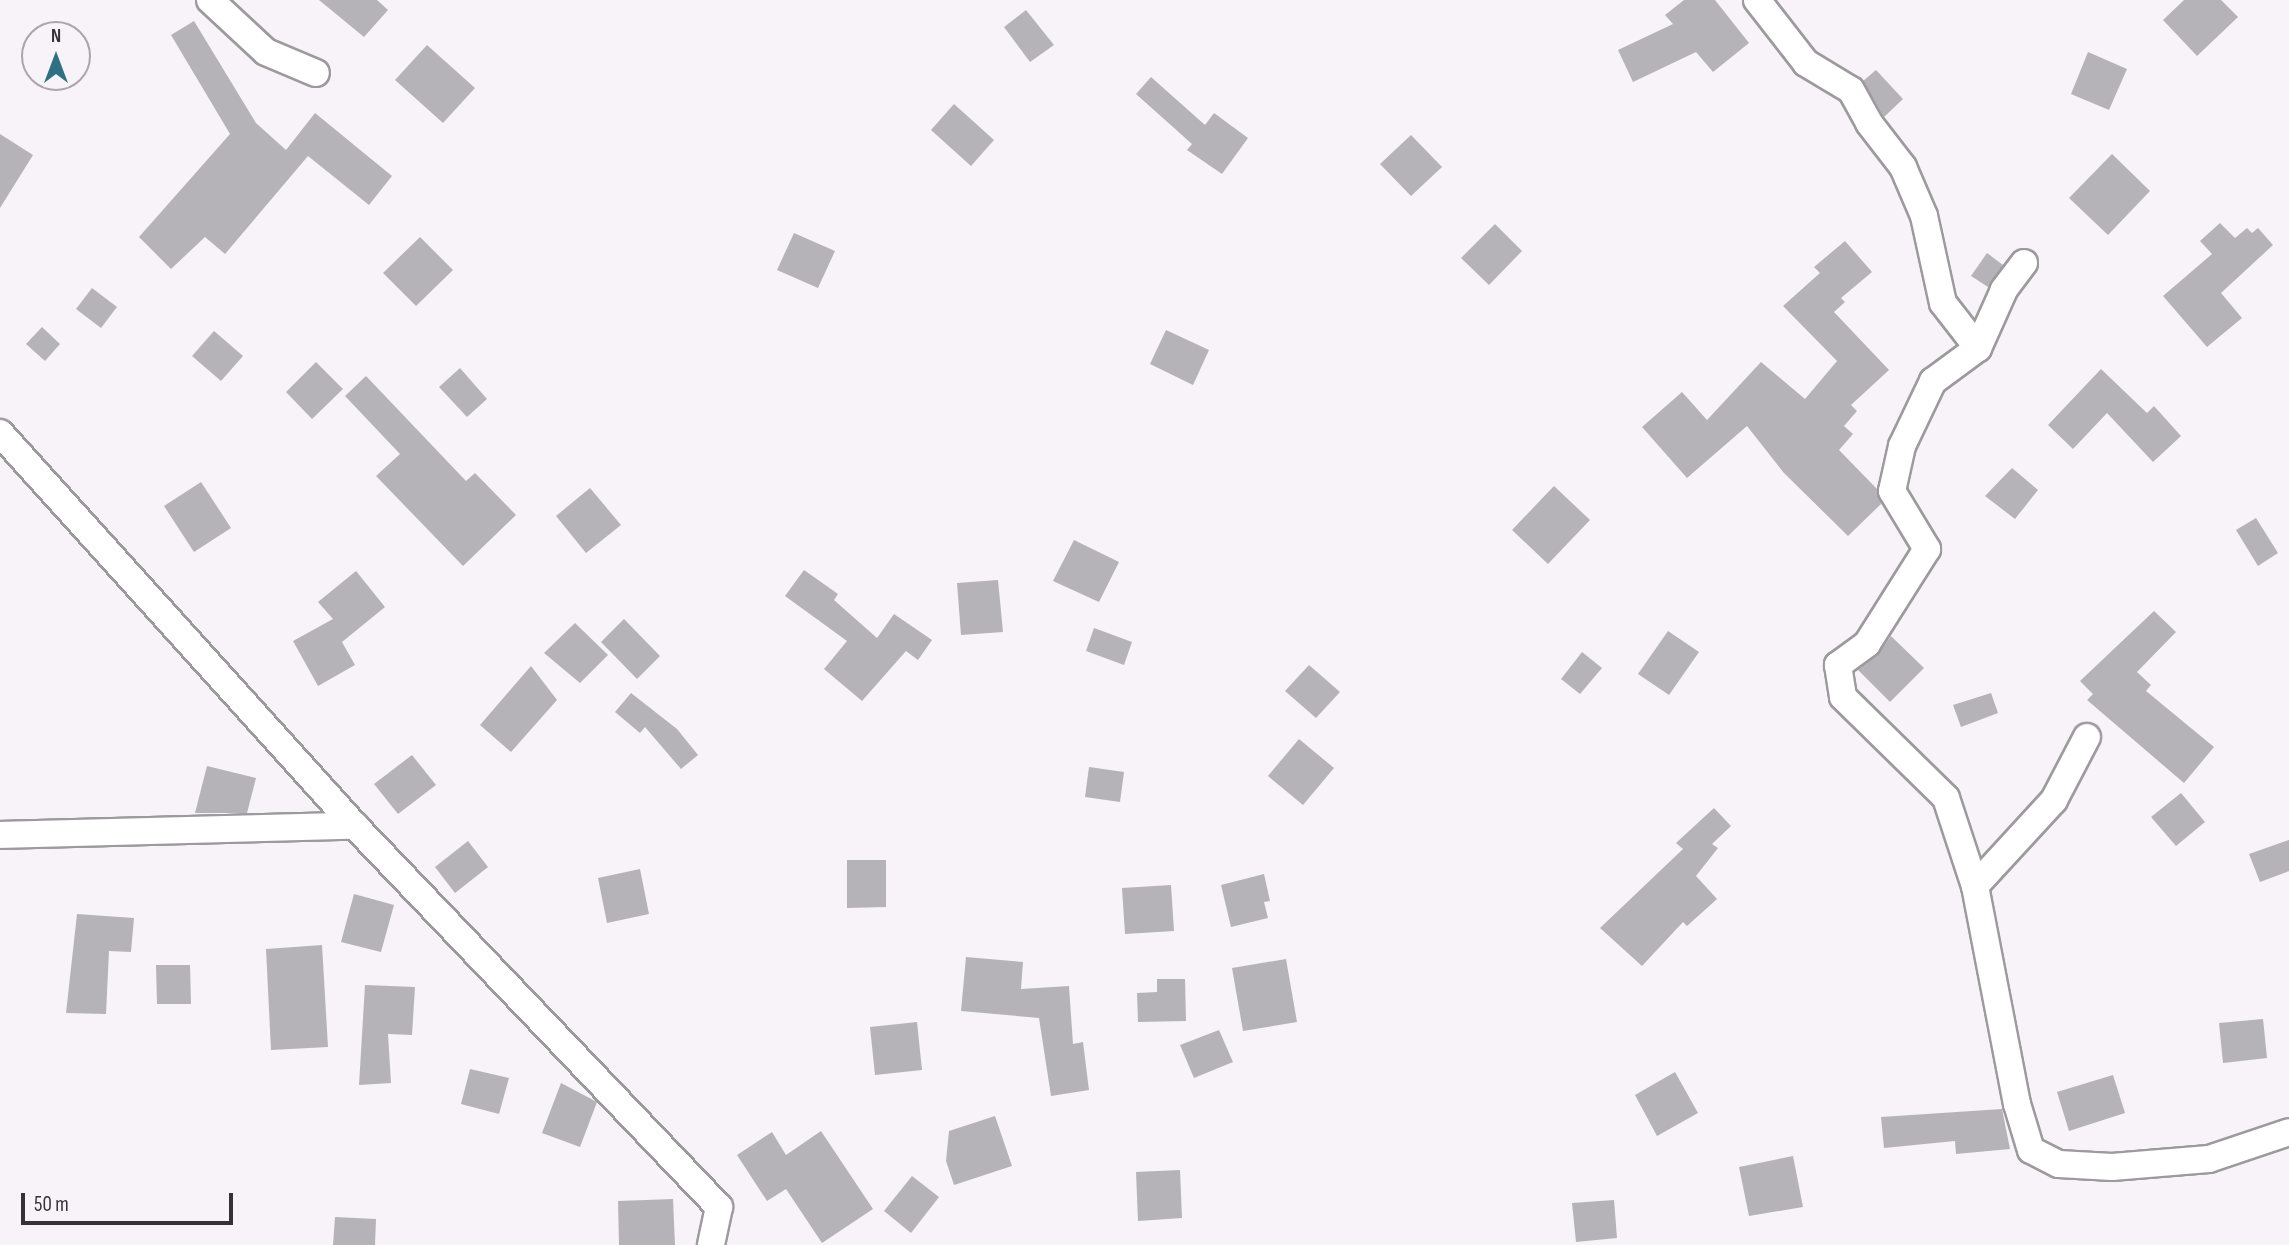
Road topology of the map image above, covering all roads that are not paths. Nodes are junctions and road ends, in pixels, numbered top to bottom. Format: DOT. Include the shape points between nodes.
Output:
graph roads {
  1 [pos="210,0"];
  2 [pos="1757,0"];
  3 [pos="316,73"];
  4 [pos="2024,263"];
  5 [pos="1978,348"];
  6 [pos="0,433"];
  7 [pos="2087,737"];
  8 [pos="355,826"];
  9 [pos="0,835"];
  10 [pos="1975,886"];
  11 [pos="2289,1132"];
  12 [pos="711,1245"];
  1 -- 3 [label="street" via="266,52"];
  2 -- 5 [label="street" via="1806,63 1851,90 1869,123 1903,167 1924,216 1943,303"];
  4 -- 5 [label="street" via="2004,290"];
  5 -- 10 [label="street" via="1933,381 1902,446 1892,491 1927,549 1867,644 1838,665 1843,697 1945,798"];
  6 -- 8 [label="street"];
  7 -- 10 [label="street" via="2054,800"];
  8 -- 9 [label="street"];
  8 -- 12 [label="street" via="719,1207"];
  10 -- 11 [label="street" via="2017,1104 2031,1150 2059,1164 2112,1167 2209,1159"];
}
